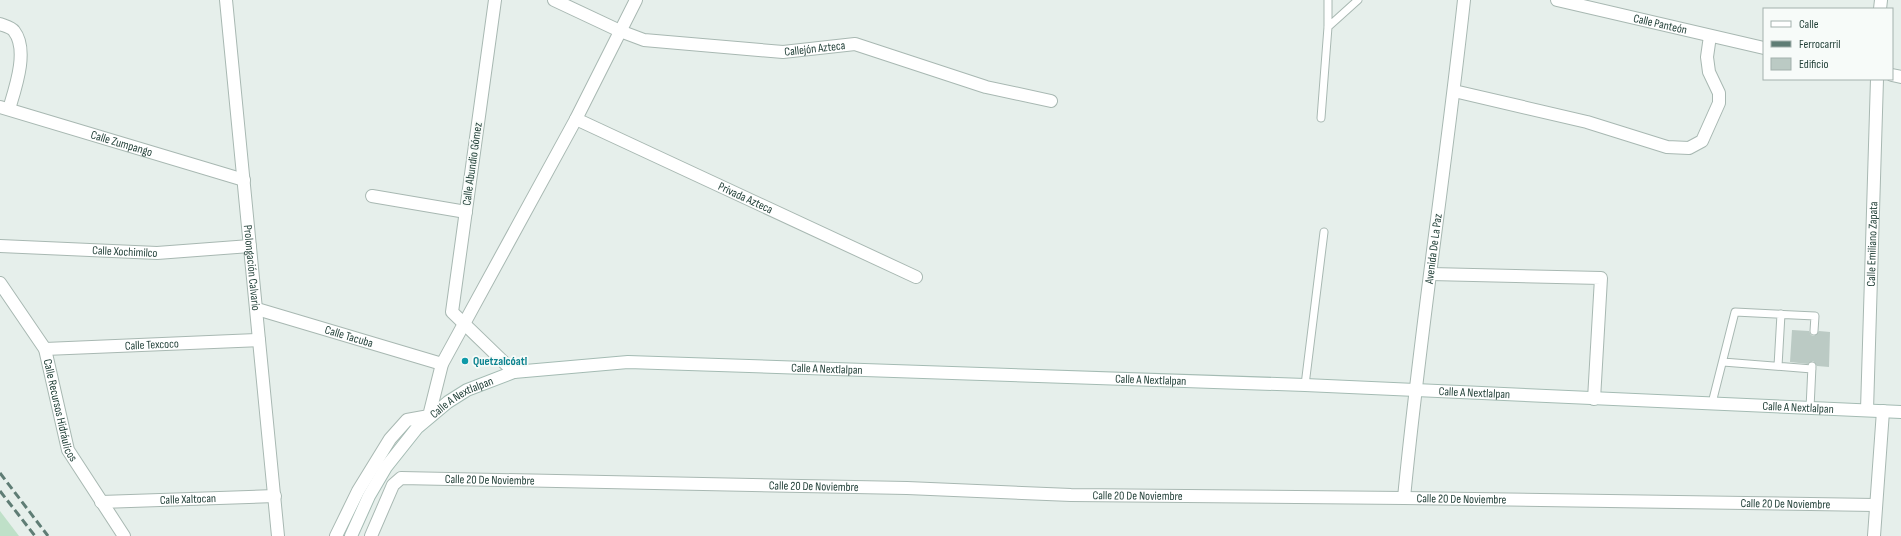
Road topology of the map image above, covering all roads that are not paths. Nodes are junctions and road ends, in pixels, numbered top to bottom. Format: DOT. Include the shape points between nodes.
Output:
graph roads {
  1 [pos="226,0"];
  2 [pos="495,0"];
  3 [pos="554,0"];
  4 [pos="636,0"];
  5 [pos="1328,0"];
  6 [pos="1358,0"];
  7 [pos="1464,0"];
  8 [pos="1557,0"];
  9 [pos="0,24"];
  10 [pos="1328,28"];
  11 [pos="620,31"];
  12 [pos="1710,36"];
  13 [pos="1763,48"];
  14 [pos="1877,80"];
  15 [pos="1454,91"];
  16 [pos="1051,102"];
  17 [pos="4,108"];
  18 [pos="1320,118"];
  19 [pos="576,119"];
  20 [pos="244,180"];
  21 [pos="372,196"];
  22 [pos="466,212"];
  23 [pos="1324,232"];
  24 [pos="0,246"];
  25 [pos="250,246"];
  26 [pos="1431,274"];
  27 [pos="916,277"];
  28 [pos="0,283"];
  29 [pos="257,309"];
  30 [pos="1781,314"];
  31 [pos="463,323"];
  32 [pos="1814,331"];
  33 [pos="259,340"];
  34 [pos="45,349"];
  35 [pos="1723,362"];
  36 [pos="442,364"];
  37 [pos="1778,366"];
  38 [pos="514,372"];
  39 [pos="1305,385"];
  40 [pos="1414,390"];
  41 [pos="1594,399"];
  42 [pos="1712,404"];
  43 [pos="1810,408"];
  44 [pos="1867,410"];
  45 [pos="1882,411"];
  46 [pos="1901,412"];
  47 [pos="429,416"];
  48 [pos="275,496"];
  49 [pos="1404,498"];
  50 [pos="100,502"];
  51 [pos="1875,505"];
  52 [pos="124,536"];
  53 [pos="278,536"];
  54 [pos="336,536"];
  55 [pos="351,536"];
  56 [pos="371,536"];
  57 [pos="1874,536"];
  1 -- 20 [label="street, Prolongación Calvario"];
  2 -- 22 [label="street, Calle Abundio Gómez"];
  3 -- 11 [label="street, Callejón Azteca"];
  4 -- 11 [label="street"];
  5 -- 10 [label="lane"];
  6 -- 10 [label="lane"];
  7 -- 15 [label="street, Avenida De La Paz"];
  8 -- 12 [label="street, Calle Panteón"];
  9 -- 17 [label="street" via="13,30 17,37 20,59 19,74"];
  10 -- 18 [label="lane"];
  11 -- 16 [label="street, Callejón Azteca" via="644,40 783,52 856,44 986,87"];
  11 -- 19 [label="street"];
  12 -- 13 [label="street, Calle Panteón"];
  12 -- 15 [label="street" via="1707,58 1709,72 1719,93 1719,103 1702,141 1689,148 1667,147 1587,122"];
  14 -- 44 [label="street, Calle Emiliano Zapata"];
  15 -- 26 [label="street, Avenida De La Paz"];
  17 -- 20 [label="street, Calle Zumpango"];
  19 -- 27 [label="street, Privada Azteca"];
  19 -- 31 [label="street"];
  20 -- 25 [label="street, Prolongación Calvario"];
  21 -- 22 [label="street"];
  22 -- 31 [label="street, Calle Abundio Gómez" via="452,312"];
  23 -- 39 [label="lane"];
  24 -- 25 [label="street, Calle Xochimilco" via="157,253"];
  25 -- 29 [label="street, Prolongación Calvario"];
  26 -- 40 [label="street, Avenida De La Paz"];
  26 -- 41 [label="street" via="1601,278"];
  28 -- 34 [label="street, Calle Recursos Hidráulicos"];
  29 -- 33 [label="street, Prolongación Calvario"];
  29 -- 36 [label="street, Calle Tacuba"];
  30 -- 32 [label="lane" via="1815,316"];
  30 -- 35 [label="lane" via="1735,312"];
  30 -- 37 [label="lane"];
  31 -- 36 [label="street"];
  31 -- 38 [label="street"];
  33 -- 34 [label="street, Calle Texcoco"];
  33 -- 48 [label="street, Prolongación Calvario"];
  34 -- 50 [label="street, Calle Recursos Hidráulicos" via="68,450"];
  35 -- 37 [label="lane"];
  35 -- 42 [label="lane"];
  36 -- 47 [label="street"];
  37 -- 43 [label="lane" via="1812,368"];
  38 -- 39 [label="street, Calle A Nextlalpan" via="628,362"];
  38 -- 47 [label="street, Calle A Nextlalpan" via="467,390"];
  39 -- 40 [label="street, Calle A Nextlalpan"];
  40 -- 41 [label="street, Calle A Nextlalpan"];
  40 -- 49 [label="street, Avenida De La Paz"];
  41 -- 42 [label="street, Calle A Nextlalpan"];
  42 -- 43 [label="street, Calle A Nextlalpan"];
  43 -- 44 [label="street, Calle A Nextlalpan"];
  44 -- 45 [label="street, Calle A Nextlalpan"];
  45 -- 46 [label="street, Calle A Nextlalpan"];
  45 -- 51 [label="street"];
  47 -- 54 [label="street" via="407,420 390,439 358,491"];
  47 -- 55 [label="street, Calle A Nextlalpan" via="386,467 369,496"];
  48 -- 50 [label="street, Calle Xaltocan"];
  48 -- 53 [label="street, Prolongación Calvario"];
  49 -- 51 [label="street, Calle 20 De Noviembre"];
  49 -- 56 [label="street, Calle 20 De Noviembre" via="1071,496 908,488 401,478 393,485"];
  50 -- 52 [label="street, Calle Recursos Hidráulicos"];
  51 -- 57 [label="street"];
}
